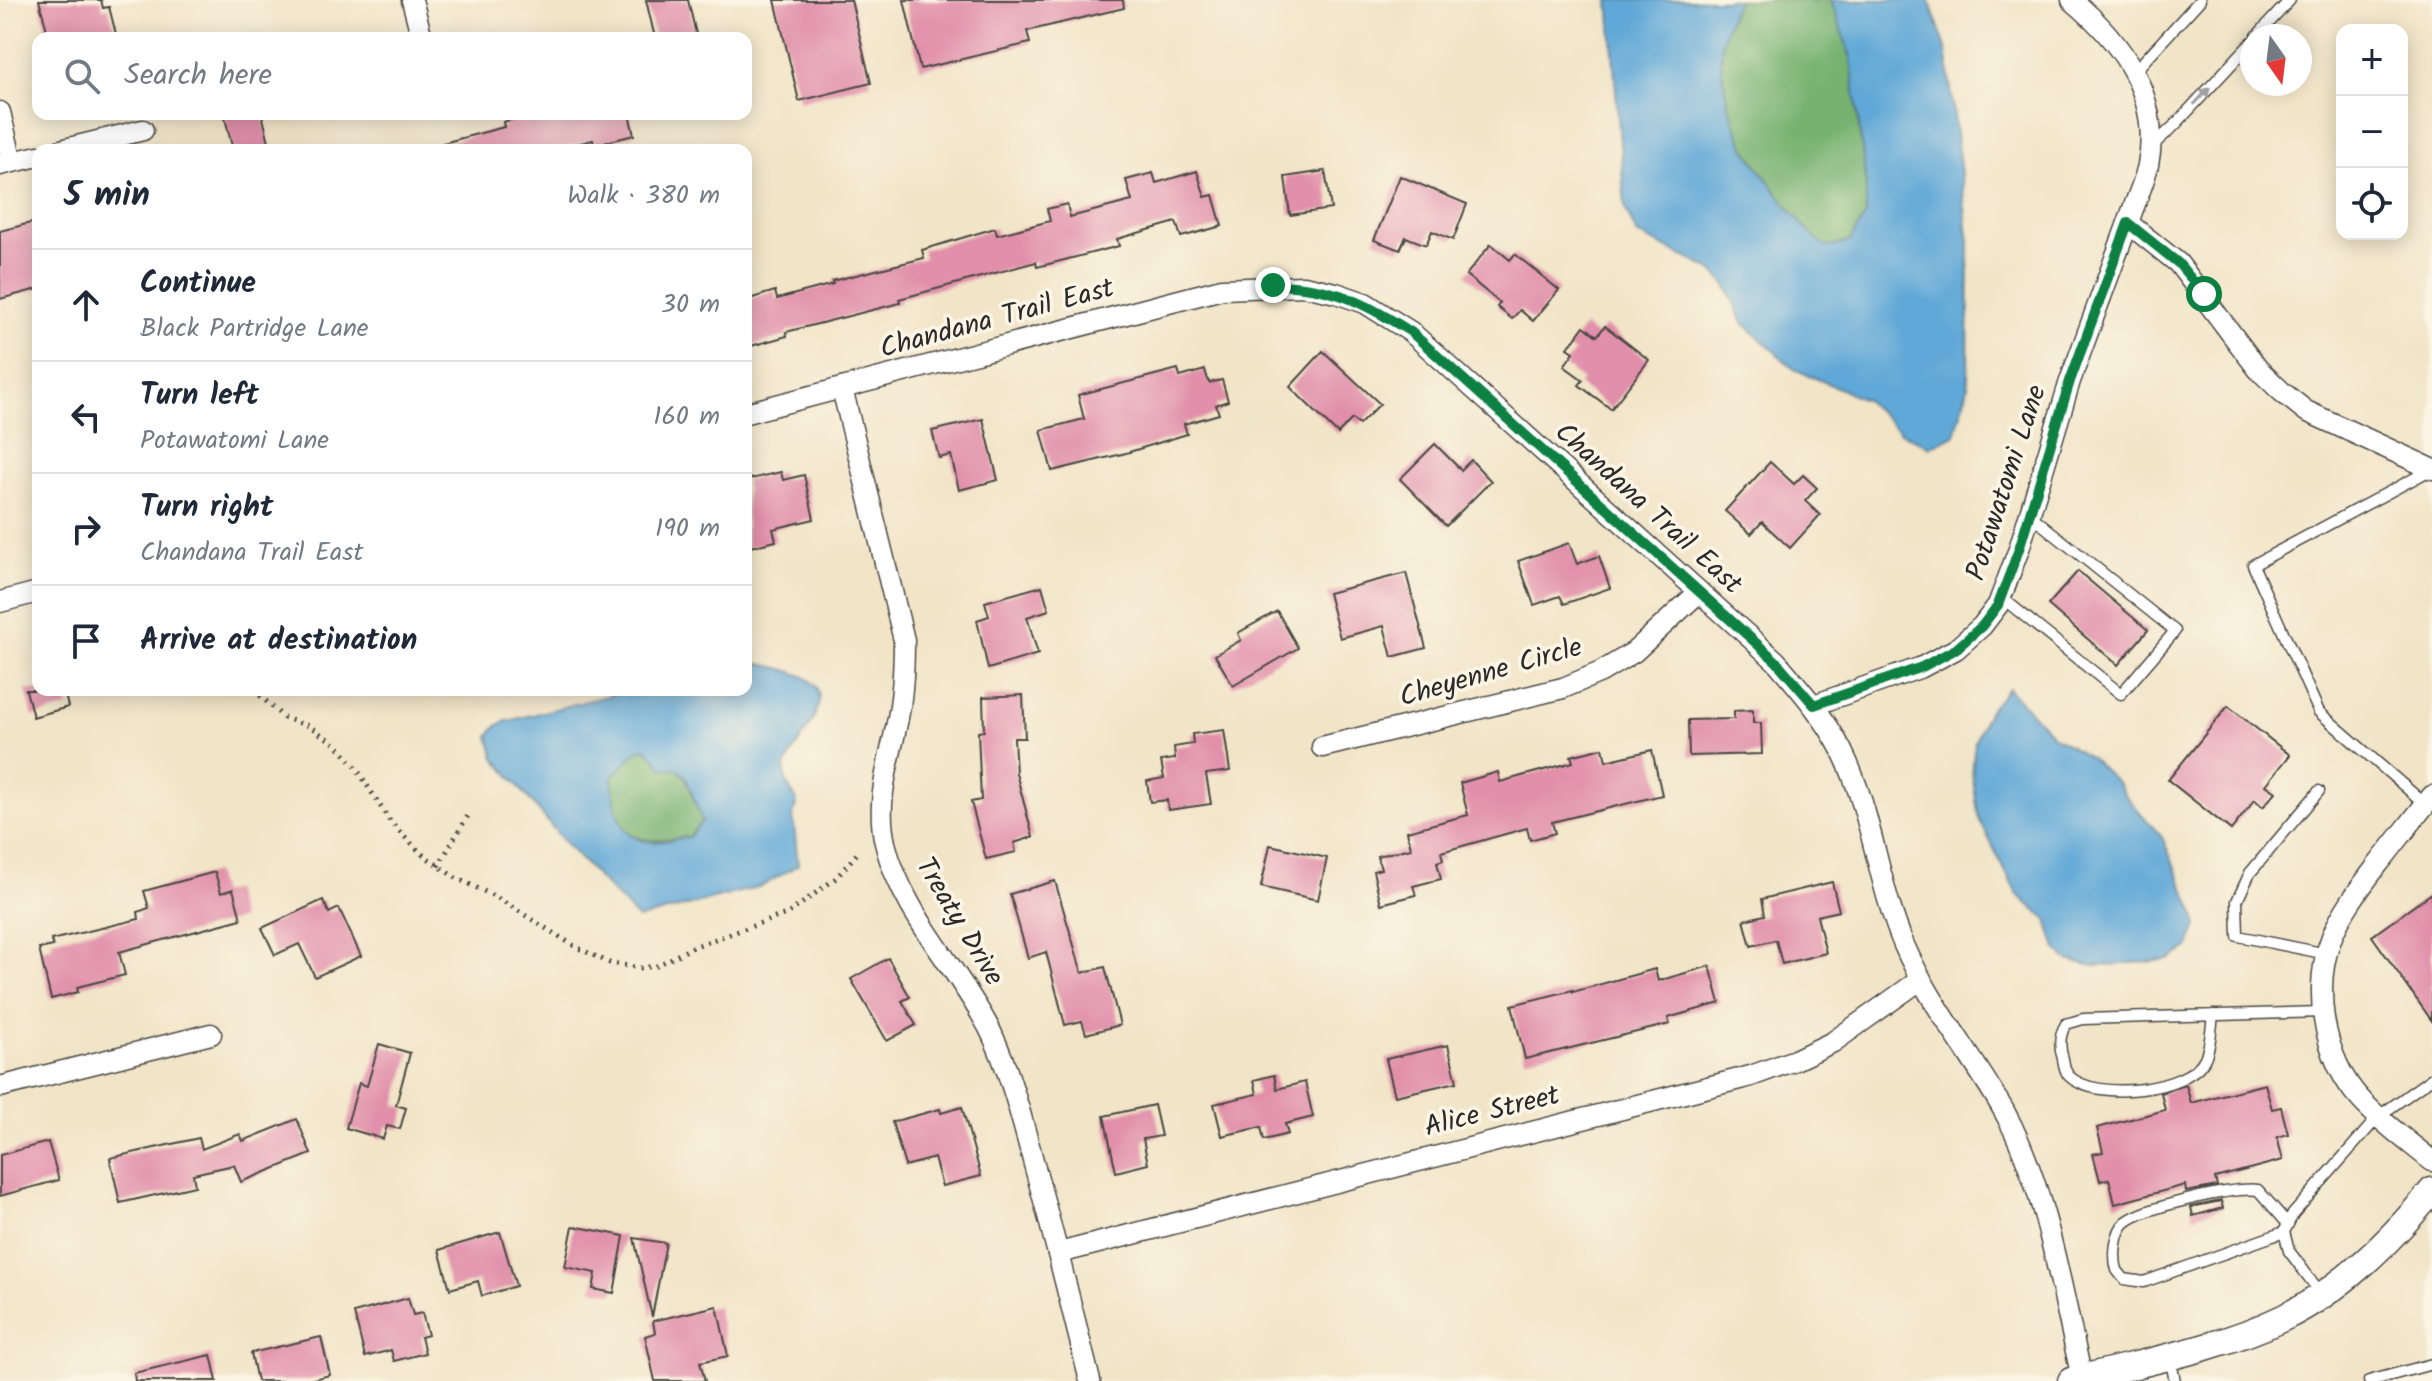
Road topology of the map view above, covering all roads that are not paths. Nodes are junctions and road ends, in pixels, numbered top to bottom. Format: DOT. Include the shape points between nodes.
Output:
graph roads {
  1 [pos="412,0"];
  2 [pos="2072,0"];
  3 [pos="2200,0"];
  4 [pos="2290,0"];
  5 [pos="2268,24"];
  6 [pos="420,32"];
  7 [pos="2240,55"];
  8 [pos="2134,72"];
  9 [pos="0,112"];
  10 [pos="143,130"];
  11 [pos="86,144"];
  12 [pos="2149,148"];
  13 [pos="32,158"];
  14 [pos="6,164"];
  15 [pos="2128,223"];
  16 [pos="842,388"];
  17 [pos="752,411"];
  18 [pos="2432,469"];
  19 [pos="2029,514"];
  20 [pos="1698,593"];
  21 [pos="32,594"];
  22 [pos="2001,597"];
  23 [pos="0,602"];
  24 [pos="1814,705"];
  25 [pos="1322,747"];
  26 [pos="2319,791"];
  27 [pos="2429,800"];
  28 [pos="2327,954"];
  29 [pos="1920,980"];
  30 [pos="2323,1012"];
  31 [pos="2213,1015"];
  32 [pos="211,1034"];
  33 [pos="2432,1078"];
  34 [pos="0,1087"];
  35 [pos="2379,1116"];
  36 [pos="2432,1161"];
  37 [pos="2432,1191"];
  38 [pos="2286,1228"];
  39 [pos="1059,1253"];
  40 [pos="2322,1295"];
  41 [pos="2432,1364"];
  42 [pos="2172,1369"];
  43 [pos="2077,1380"];
  44 [pos="1090,1381"];
  45 [pos="2369,1381"];
  1 -- 6 [label="street"];
  2 -- 8 [label="street, Potawatomi Lane" via="2116,42"];
  3 -- 8 [label="lane"];
  4 -- 5 [label="lane"];
  12 -- 7 [label="lane, one-way"];
  8 -- 12 [label="street, Potawatomi Lane" via="2146,103"];
  9 -- 14 [label="street"];
  10 -- 11 [label="street"];
  12 -- 15 [label="street, Potawatomi Lane"];
  13 -- 14 [label="street"];
  15 -- 18 [label="street" via="2178,263 2258,369 2282,392 2306,411"];
  15 -- 19 [label="street, Potawatomi Lane" via="2070,381"];
  16 -- 17 [label="street, Chandana Trail East"];
  16 -- 20 [label="street, Chandana Trail East" via="1222,289 1304,286 1336,293 1365,303 1411,332"];
  16 -- 39 [label="street, Treaty Drive" via="904,640 904,676 881,809 885,841 907,899 991,1033 1012,1084"];
  18 -- 27 [label="lane" via="2253,565 2319,712"];
  19 -- 22 [label="street, Potawatomi Lane"];
  19 -- 22 [label="lane" via="2175,631 2121,694"];
  20 -- 24 [label="street, Chandana Trail East" via="1776,661"];
  20 -- 25 [label="street, Cheyenne Circle" via="1634,652 1563,688"];
  21 -- 23 [label="street"];
  22 -- 24 [label="street, Potawatomi Lane" via="1982,626 1956,649 1922,667"];
  24 -- 29 [label="street, Chandana Trail East" via="1841,748 1857,789 1887,897"];
  26 -- 28 [label="lane" via="2250,873 2237,901 2238,936"];
  27 -- 28 [label="street" via="2344,909"];
  28 -- 30 [label="street"];
  29 -- 39 [label="street, Alice Street" via="1833,1042 1751,1076"];
  29 -- 43 [label="street, Chandana Trail East" via="2004,1111 2025,1156 2046,1228"];
  30 -- 31 [label="lane"];
  30 -- 35 [label="street" via="2334,1057 2362,1102"];
  31 -- 31 [label="lane" via="2066,1024 2060,1049 2067,1075 2088,1089 2125,1092 2192,1074 2205,1058"];
  32 -- 34 [label="street"];
  33 -- 35 [label="lane"];
  35 -- 36 [label="street"];
  35 -- 38 [label="lane"];
  37 -- 40 [label="street" via="2399,1231"];
  38 -- 38 [label="lane" via="2258,1190 2243,1188 2189,1201 2135,1216 2122,1225 2116,1240 2117,1270 2124,1279 2144,1282"];
  38 -- 40 [label="lane" via="2289,1251"];
  39 -- 44 [label="street, Treaty Drive"];
  40 -- 42 [label="street"];
  41 -- 45 [label="lane"];
  42 -- 43 [label="street"];
}
